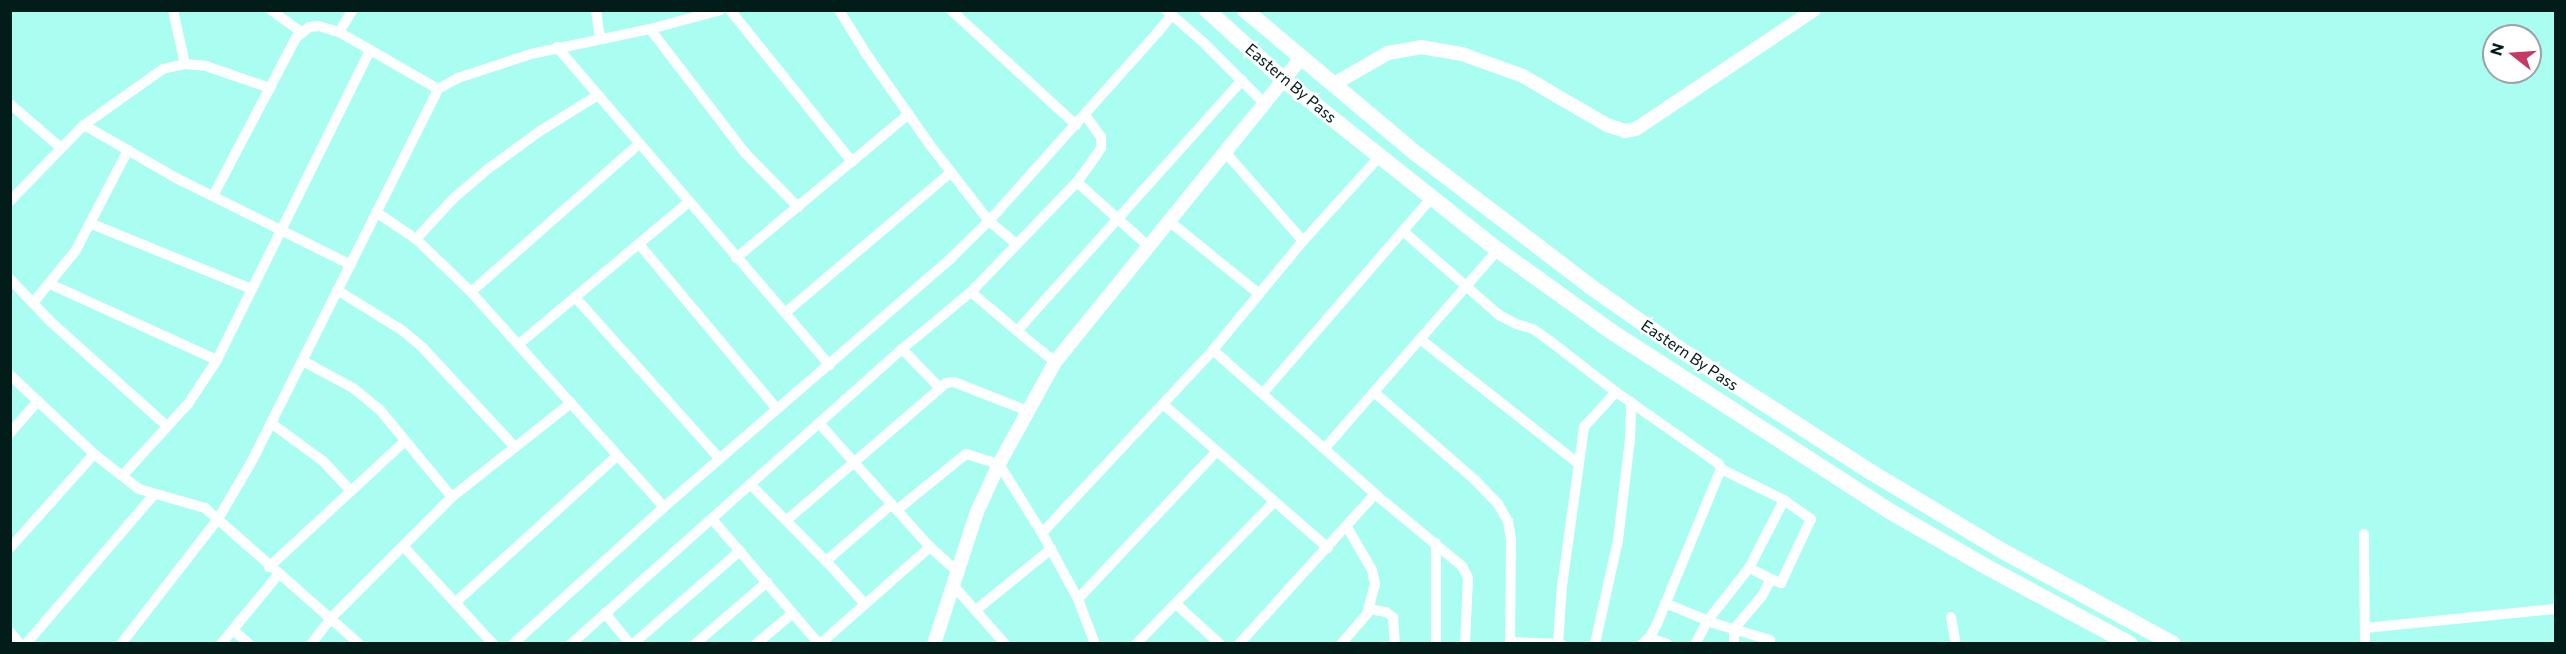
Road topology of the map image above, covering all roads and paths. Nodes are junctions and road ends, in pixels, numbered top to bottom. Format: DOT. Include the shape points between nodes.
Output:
graph roads {
  1 [pos="173,10"];
  2 [pos="271,10"];
  3 [pos="353,10"];
  4 [pos="596,10"];
  5 [pos="721,10"];
  6 [pos="730,10"];
  7 [pos="839,10"];
  8 [pos="951,10"];
  9 [pos="1206,10"];
  10 [pos="1245,10"];
  11 [pos="1814,10"];
  12 [pos="1169,13"];
  13 [pos="650,29"];
  14 [pos="302,32"];
  15 [pos="339,32"];
  16 [pos="600,38"];
  17 [pos="557,47"];
  18 [pos="370,50"];
  19 [pos="1300,59"];
  20 [pos="185,64"];
  21 [pos="1242,80"];
  22 [pos="1284,80"];
  23 [pos="1334,84"];
  24 [pos="270,88"];
  25 [pos="438,89"];
  26 [pos="598,96"];
  27 [pos="10,104"];
  28 [pos="1265,104"];
  29 [pos="909,114"];
  30 [pos="1084,115"];
  31 [pos="84,125"];
  32 [pos="1076,125"];
  33 [pos="638,145"];
  34 [pos="61,148"];
  35 [pos="128,150"];
  36 [pos="1225,152"];
  37 [pos="1380,156"];
  38 [pos="852,162"];
  39 [pos="951,172"];
  40 [pos="1077,182"];
  41 [pos="213,196"];
  42 [pos="1432,197"];
  43 [pos="10,201"];
  44 [pos="689,202"];
  45 [pos="798,207"];
  46 [pos="376,212"];
  47 [pos="1118,220"];
  48 [pos="989,221"];
  49 [pos="1169,221"];
  50 [pos="92,224"];
  51 [pos="280,228"];
  52 [pos="1403,231"];
  53 [pos="416,239"];
  54 [pos="1303,241"];
  55 [pos="639,244"];
  56 [pos="1016,244"];
  57 [pos="1148,246"];
  58 [pos="1498,250"];
  59 [pos="736,258"];
  60 [pos="351,265"];
  61 [pos="10,279"];
  62 [pos="50,284"];
  63 [pos="1466,287"];
  64 [pos="251,290"];
  65 [pos="337,290"];
  66 [pos="471,292"];
  67 [pos="971,292"];
  68 [pos="1259,294"];
  69 [pos="575,297"];
  70 [pos="33,303"];
  71 [pos="785,313"];
  72 [pos="1017,331"];
  73 [pos="1420,339"];
  74 [pos="519,344"];
  75 [pos="902,349"];
  76 [pos="1213,350"];
  77 [pos="217,360"];
  78 [pos="303,361"];
  79 [pos="1055,362"];
  80 [pos="830,365"];
  81 [pos="10,375"];
  82 [pos="939,387"];
  83 [pos="1374,392"];
  84 [pos="1616,392"];
  85 [pos="1263,393"];
  86 [pos="38,401"];
  87 [pos="1631,402"];
  88 [pos="571,403"];
  89 [pos="1163,404"];
  90 [pos="777,409"];
  91 [pos="1028,411"];
  92 [pos="271,423"];
  93 [pos="819,423"];
  94 [pos="167,426"];
  95 [pos="10,433"];
  96 [pos="405,441"];
  97 [pos="513,446"];
  98 [pos="1325,448"];
  99 [pos="1216,451"];
  100 [pos="94,454"];
  101 [pos="617,456"];
  102 [pos="720,459"];
  103 [pos="855,462"];
  104 [pos="999,464"];
  105 [pos="1579,464"];
  106 [pos="1721,469"];
  107 [pos="122,476"];
  108 [pos="750,484"];
  109 [pos="351,491"];
  110 [pos="1375,494"];
  111 [pos="153,496"];
  112 [pos="452,497"];
  113 [pos="1784,500"];
  114 [pos="1274,502"];
  115 [pos="664,507"];
  116 [pos="895,507"];
  117 [pos="218,519"];
  118 [pos="712,519"];
  119 [pos="788,520"];
  120 [pos="1347,527"];
  121 [pos="1042,533"];
  122 [pos="2364,534"];
  123 [pos="1436,543"];
  124 [pos="403,546"];
  125 [pos="930,547"];
  126 [pos="10,548"];
  127 [pos="1328,548"];
  128 [pos="1051,549"];
  129 [pos="740,551"];
  130 [pos="826,561"];
  131 [pos="269,567"];
  132 [pos="1749,568"];
  133 [pos="278,575"];
  134 [pos="954,578"];
  135 [pos="1771,579"];
  136 [pos="767,582"];
  137 [pos="1078,598"];
  138 [pos="456,601"];
  139 [pos="1665,603"];
  140 [pos="865,604"];
  141 [pos="1176,604"];
  142 [pos="1370,609"];
  143 [pos="2556,609"];
  144 [pos="976,610"];
  145 [pos="793,612"];
  146 [pos="605,613"];
  147 [pos="332,617"];
  148 [pos="1951,617"];
  149 [pos="1707,620"];
  150 [pos="2365,628"];
  151 [pos="1734,629"];
  152 [pos="233,630"];
  153 [pos="10,632"];
  154 [pos="1645,641"];
  155 [pos="1510,643"];
  156 [pos="1559,643"];
  157 [pos="20,644"];
  158 [pos="26,644"];
  159 [pos="121,644"];
  160 [pos="221,644"];
  161 [pos="249,644"];
  162 [pos="311,644"];
  163 [pos="359,644"];
  164 [pos="493,644"];
  165 [pos="513,644"];
  166 [pos="571,644"];
  167 [pos="631,644"];
  168 [pos="695,644"];
  169 [pos="756,644"];
  170 [pos="820,644"];
  171 [pos="934,644"];
  172 [pos="1005,644"];
  173 [pos="1095,644"];
  174 [pos="1136,644"];
  175 [pos="1220,644"];
  176 [pos="1239,644"];
  177 [pos="1341,644"];
  178 [pos="1395,644"];
  179 [pos="1436,644"];
  180 [pos="1465,644"];
  181 [pos="1595,644"];
  182 [pos="1667,644"];
  183 [pos="1695,644"];
  184 [pos="1734,644"];
  185 [pos="1770,644"];
  186 [pos="1956,644"];
  187 [pos="2130,644"];
  188 [pos="2173,644"];
  189 [pos="2365,644"];
  1 -- 20 [label="street"];
  2 -- 14 [label="street"];
  3 -- 15 [label="street"];
  4 -- 16 [label="street"];
  5 -- 13 [label="street"];
  6 -- 38 [label="street"];
  7 -- 29 [label="street"];
  8 -- 32 [label="street"];
  9 -- 22 [label="main road, Eastern By Pass"];
  10 -- 19 [label="main road, Eastern By Pass"];
  11 -- 23 [label="street" via="1636,129 1625,131 1607,125 1523,76 1462,54 1421,47 1388,52"];
  12 -- 21 [label="street"];
  12 -- 30 [label="street"];
  13 -- 16 [label="street"];
  13 -- 45 [label="street" via="745,153"];
  14 -- 15 [label="street" via="319,26"];
  14 -- 24 [label="street"];
  15 -- 18 [label="street"];
  16 -- 17 [label="street"];
  17 -- 25 [label="street" via="458,78"];
  17 -- 26 [label="street"];
  18 -- 25 [label="street"];
  18 -- 51 [label="street"];
  19 -- 22 [label="street"];
  19 -- 23 [label="main road, Eastern By Pass"];
  20 -- 24 [label="street" via="206,66"];
  20 -- 31 [label="street" via="163,69"];
  21 -- 28 [label="street"];
  21 -- 47 [label="street"];
  22 -- 28 [label="street"];
  22 -- 37 [label="main road, Eastern By Pass"];
  23 -- 188 [label="main road, Eastern By Pass" via="1418,155 1591,287 1684,352 1959,525"];
  24 -- 41 [label="street"];
  25 -- 46 [label="street"];
  26 -- 33 [label="street"];
  26 -- 53 [label="street" via="488,169"];
  27 -- 34 [label="street"];
  28 -- 36 [label="street"];
  29 -- 38 [label="street"];
  29 -- 39 [label="street"];
  30 -- 32 [label="street"];
  30 -- 40 [label="street" via="1102,142"];
  31 -- 34 [label="street"];
  31 -- 35 [label="street"];
  32 -- 48 [label="street"];
  33 -- 44 [label="street"];
  33 -- 66 [label="street"];
  34 -- 43 [label="street"];
  35 -- 41 [label="street"];
  35 -- 50 [label="street"];
  36 -- 49 [label="street"];
  36 -- 54 [label="street"];
  37 -- 42 [label="main road, Eastern By Pass"];
  37 -- 54 [label="street"];
  38 -- 45 [label="street"];
  39 -- 48 [label="street"];
  39 -- 71 [label="street"];
  40 -- 47 [label="street"];
  40 -- 56 [label="street"];
  41 -- 51 [label="street"];
  42 -- 52 [label="street"];
  42 -- 58 [label="main road, Eastern By Pass"];
  44 -- 55 [label="street"];
  44 -- 59 [label="street"];
  45 -- 59 [label="street"];
  46 -- 53 [label="street"];
  46 -- 60 [label="street"];
  47 -- 57 [label="street"];
  47 -- 72 [label="street"];
  48 -- 56 [label="street"];
  48 -- 80 [label="street"];
  49 -- 57 [label="street"];
  49 -- 68 [label="street"];
  50 -- 62 [label="street"];
  50 -- 64 [label="street"];
  51 -- 60 [label="street"];
  51 -- 64 [label="street"];
  52 -- 63 [label="street"];
  52 -- 85 [label="street"];
  53 -- 66 [label="street"];
  54 -- 68 [label="street"];
  55 -- 69 [label="street"];
  55 -- 90 [label="street"];
  56 -- 67 [label="street"];
  57 -- 79 [label="street"];
  58 -- 63 [label="street"];
  58 -- 187 [label="main road, Eastern By Pass" via="1612,332 1806,459 1987,567"];
  59 -- 71 [label="street"];
  60 -- 65 [label="street"];
  61 -- 70 [label="street"];
  62 -- 70 [label="street"];
  62 -- 77 [label="street"];
  63 -- 73 [label="street"];
  63 -- 84 [label="street" via="1499,315 1533,329"];
  64 -- 77 [label="street"];
  65 -- 78 [label="street"];
  65 -- 97 [label="street" via="404,331"];
  66 -- 74 [label="street"];
  67 -- 72 [label="street"];
  67 -- 75 [label="street"];
  68 -- 76 [label="street"];
  69 -- 74 [label="street"];
  69 -- 102 [label="street"];
  70 -- 94 [label="street"];
  71 -- 80 [label="street"];
  72 -- 79 [label="street"];
  73 -- 83 [label="street"];
  73 -- 105 [label="street"];
  74 -- 88 [label="street"];
  75 -- 82 [label="street"];
  75 -- 93 [label="street"];
  76 -- 85 [label="street"];
  76 -- 89 [label="street"];
  77 -- 94 [label="street" via="188,404"];
  78 -- 92 [label="street"];
  78 -- 96 [label="street" via="353,388 380,410"];
  79 -- 91 [label="street"];
  80 -- 90 [label="street"];
  81 -- 86 [label="street"];
  82 -- 91 [label="street" via="954,382"];
  82 -- 103 [label="street"];
  83 -- 98 [label="street"];
  83 -- 155 [label="street" via="1475,480 1508,521"];
  84 -- 87 [label="street"];
  84 -- 105 [label="street" via="1584,427"];
  85 -- 98 [label="street"];
  86 -- 95 [label="street"];
  86 -- 100 [label="street"];
  87 -- 106 [label="street"];
  87 -- 181 [label="street" via="1618,540"];
  88 -- 97 [label="street"];
  88 -- 101 [label="street"];
  89 -- 99 [label="street"];
  89 -- 121 [label="street"];
  90 -- 102 [label="street"];
  91 -- 104 [label="street"];
  92 -- 109 [label="street" via="323,461"];
  92 -- 117 [label="street"];
  93 -- 103 [label="street"];
  93 -- 108 [label="street"];
  94 -- 107 [label="street"];
  96 -- 109 [label="street"];
  96 -- 112 [label="street"];
  97 -- 112 [label="street"];
  98 -- 110 [label="street"];
  99 -- 114 [label="street"];
  99 -- 137 [label="street"];
  100 -- 107 [label="street"];
  100 -- 126 [label="street"];
  101 -- 115 [label="street"];
  101 -- 138 [label="street"];
  102 -- 115 [label="street"];
  103 -- 116 [label="street"];
  103 -- 119 [label="street"];
  104 -- 116 [label="street" via="966,454"];
  104 -- 121 [label="street"];
  104 -- 134 [label="street"];
  105 -- 156 [label="street" via="1562,586"];
  106 -- 113 [label="street"];
  106 -- 139 [label="street"];
  107 -- 111 [label="street"];
  108 -- 118 [label="street"];
  108 -- 119 [label="street"];
  109 -- 131 [label="street"];
  110 -- 120 [label="street"];
  110 -- 123 [label="street"];
  111 -- 117 [label="street" via="201,506"];
  111 -- 158 [label="street"];
  112 -- 124 [label="street"];
  113 -- 132 [label="street"];
  113 -- 135 [label="street" via="1811,519 1781,583"];
  114 -- 127 [label="street"];
  114 -- 141 [label="street"];
  115 -- 165 [label="street"];
  116 -- 125 [label="street"];
  116 -- 130 [label="street"];
  117 -- 131 [label="street"];
  117 -- 159 [label="street"];
  118 -- 129 [label="street"];
  118 -- 146 [label="street"];
  119 -- 130 [label="street"];
  120 -- 127 [label="street"];
  120 -- 142 [label="street" via="1372,570 1375,584"];
  121 -- 128 [label="street"];
  122 -- 150 [label="street"];
  123 -- 179 [label="street"];
  123 -- 180 [label="street" via="1462,566 1468,578"];
  124 -- 138 [label="street"];
  124 -- 147 [label="street"];
  125 -- 134 [label="street"];
  125 -- 140 [label="street"];
  127 -- 176 [label="street"];
  128 -- 137 [label="street"];
  128 -- 144 [label="street"];
  129 -- 136 [label="street"];
  129 -- 167 [label="street"];
  130 -- 140 [label="street"];
  131 -- 133 [label="street"];
  132 -- 135 [label="street"];
  132 -- 149 [label="street"];
  133 -- 147 [label="street"];
  133 -- 152 [label="street"];
  134 -- 144 [label="street"];
  134 -- 171 [label="street"];
  135 -- 151 [label="street"];
  136 -- 145 [label="street"];
  136 -- 168 [label="street"];
  137 -- 173 [label="street"];
  138 -- 164 [label="street"];
  139 -- 149 [label="street"];
  139 -- 154 [label="street"];
  140 -- 170 [label="street"];
  141 -- 174 [label="street"];
  141 -- 175 [label="street"];
  142 -- 177 [label="street"];
  142 -- 178 [label="street" via="1393,617"];
  143 -- 150 [label="street"];
  144 -- 172 [label="street"];
  145 -- 169 [label="street"];
  145 -- 170 [label="street"];
  146 -- 166 [label="street"];
  146 -- 167 [label="street"];
  147 -- 162 [label="street"];
  147 -- 163 [label="street"];
  148 -- 186 [label="street"];
  149 -- 151 [label="street"];
  149 -- 183 [label="street"];
  150 -- 189 [label="street"];
  151 -- 184 [label="street"];
  151 -- 185 [label="street" via="1770,640"];
  152 -- 160 [label="street"];
  152 -- 161 [label="street"];
  153 -- 157 [label="street"];
  154 -- 182 [label="street"];
  155 -- 156 [label="street"];
}
